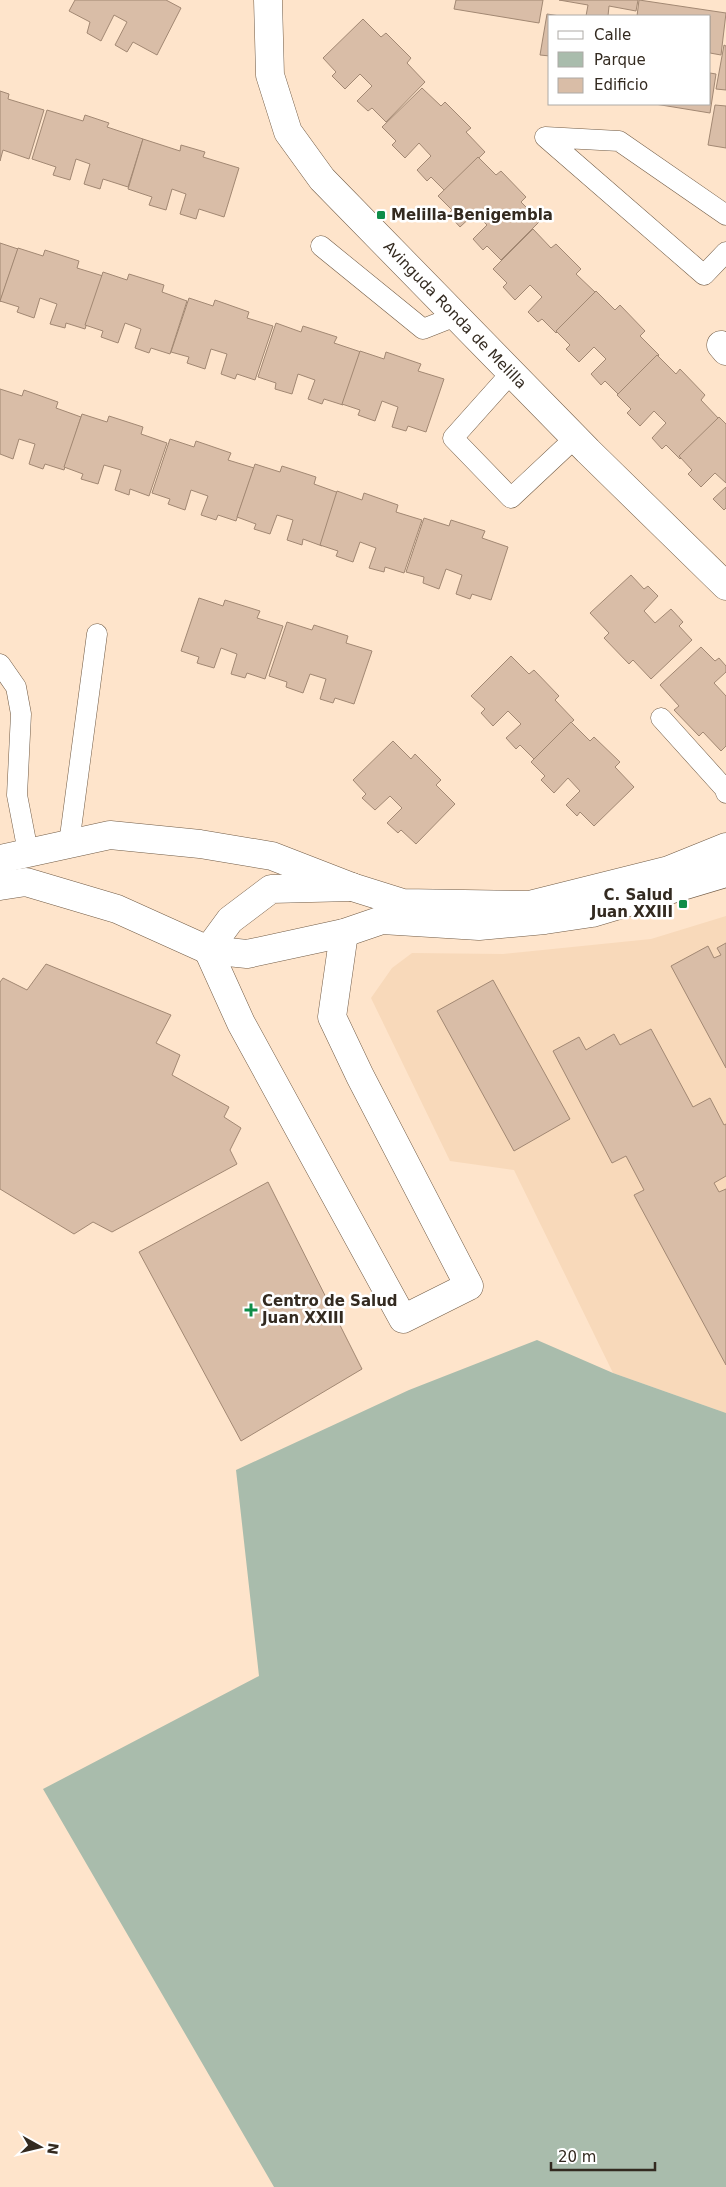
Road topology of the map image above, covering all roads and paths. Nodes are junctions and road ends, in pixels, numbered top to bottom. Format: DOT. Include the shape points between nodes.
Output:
graph roads {
  1 [pos="268,0"];
  2 [pos="726,214"];
  3 [pos="321,246"];
  4 [pos="726,252"];
  5 [pos="456,316"];
  6 [pos="512,373"];
  7 [pos="575,438"];
  8 [pos="726,586"];
  9 [pos="97,634"];
  10 [pos="0,664"];
  11 [pos="661,718"];
  12 [pos="726,793"];
  13 [pos="69,844"];
  14 [pos="726,847"];
  15 [pos="28,852"];
  16 [pos="0,859"];
  17 [pos="726,873"];
  18 [pos="0,886"];
  19 [pos="352,887"];
  20 [pos="344,933"];
  21 [pos="208,950"];
  1 -- 5 [label="street, Avinguda Ronda de Melilla" via="270,75 288,132 322,179"];
  2 -- 4 [label="lane" via="619,141 545,137 704,275"];
  3 -- 5 [label="lane" via="423,329"];
  5 -- 6 [label="street, Avinguda Ronda de Melilla"];
  6 -- 7 [label="street, Avinguda Ronda de Melilla"];
  6 -- 7 [label="lane" via="453,438 511,498"];
  7 -- 8 [label="street, Avinguda Ronda de Melilla"];
  9 -- 13 [label="lane"];
  10 -- 15 [label="lane" via="16,687 21,714 17,796"];
  11 -- 12 [label="lane" via="725,788"];
  13 -- 15 [label="street"];
  13 -- 19 [label="street" via="110,835 200,844 272,856"];
  14 -- 19 [label="street" via="670,870 530,905 403,903"];
  15 -- 16 [label="street"];
  17 -- 20 [label="street" via="592,913 479,926 382,920"];
  18 -- 21 [label="street" via="26,882 118,909"];
  19 -- 21 [label="street" via="271,889 230,920"];
  20 -- 21 [label="street" via="247,954"];
  20 -- 21 [label="street" via="332,1017 470,1286 403,1319 245,1031"];
}
